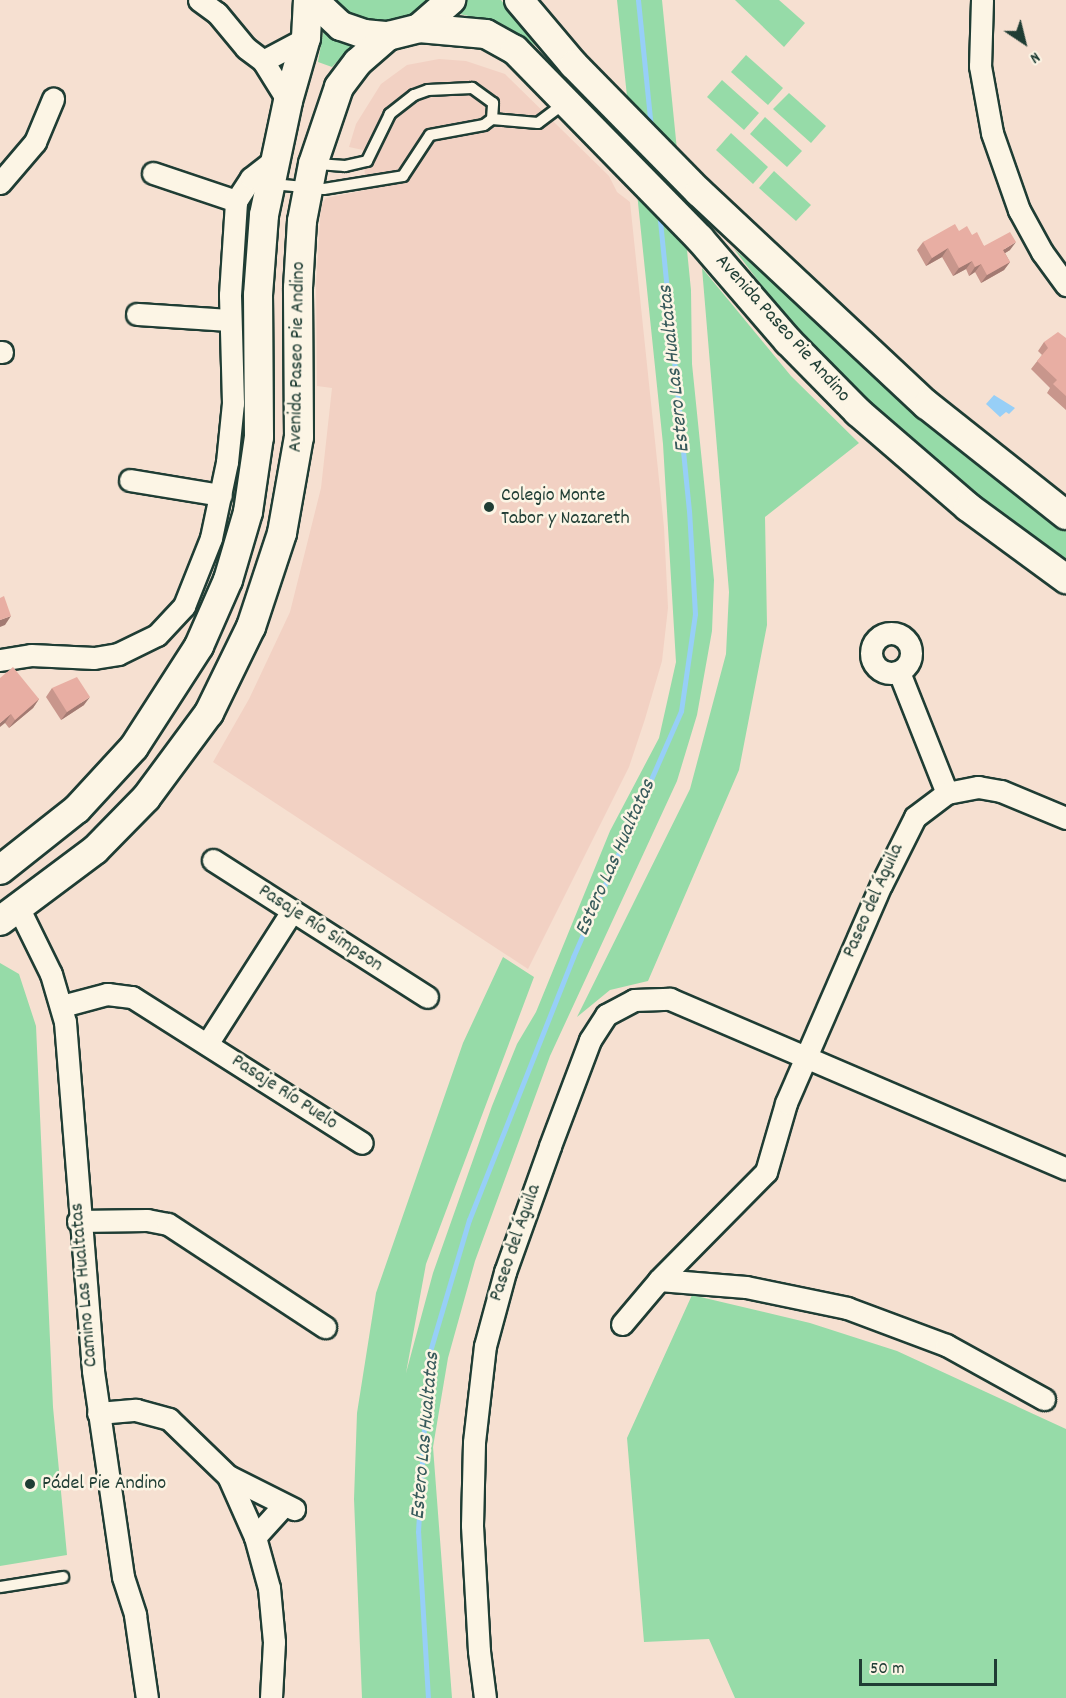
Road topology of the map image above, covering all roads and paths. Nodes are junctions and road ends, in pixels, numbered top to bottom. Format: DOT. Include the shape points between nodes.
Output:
graph roads {
  1 [pos="199,0"];
  2 [pos="308,0"];
  3 [pos="313,0"];
  4 [pos="451,0"];
  5 [pos="519,0"];
  6 [pos="982,0"];
  7 [pos="419,28"];
  8 [pos="388,36"];
  9 [pos="306,38"];
  10 [pos="263,61"];
  11 [pos="53,99"];
  12 [pos="288,101"];
  13 [pos="567,102"];
  14 [pos="492,119"];
  15 [pos="367,161"];
  16 [pos="272,172"];
  17 [pos="153,173"];
  18 [pos="310,176"];
  19 [pos="375,180"];
  20 [pos="0,183"];
  21 [pos="236,201"];
  22 [pos="1066,285"];
  23 [pos="137,314"];
  24 [pos="230,320"];
  25 [pos="130,480"];
  26 [pos="220,495"];
  27 [pos="1066,515"];
  28 [pos="1066,579"];
  29 [pos="0,660"];
  30 [pos="899,672"];
  31 [pos="947,793"];
  32 [pos="1066,818"];
  33 [pos="213,860"];
  34 [pos="0,870"];
  35 [pos="0,882"];
  36 [pos="292,911"];
  37 [pos="9,915"];
  38 [pos="427,997"];
  39 [pos="62,1006"];
  40 [pos="207,1044"];
  41 [pos="806,1057"];
  42 [pos="362,1143"];
  43 [pos="1066,1169"];
  44 [pos="78,1221"];
  45 [pos="659,1280"];
  46 [pos="622,1324"];
  47 [pos="325,1327"];
  48 [pos="1044,1399"];
  49 [pos="98,1413"];
  50 [pos="228,1476"];
  51 [pos="255,1537"];
  52 [pos="63,1577"];
  53 [pos="0,1587"];
  54 [pos="147,1698"];
  55 [pos="271,1698"];
  56 [pos="485,1698"];
  1 -- 10 [label="street" via="217,12 246,48"];
  2 -- 9 [label="street, Avenida Paseo Pie Andino"];
  3 -- 8 [label="street" via="341,26 364,34"];
  4 -- 7 [label="street"];
  5 -- 27 [label="street, Avenida Paseo Pie Andino" via="699,192 927,405"];
  6 -- 22 [label="street" via="980,66 992,133 1018,210 1041,252"];
  7 -- 8 [label="street"];
  7 -- 13 [label="street, Avenida Paseo Pie Andino" via="460,29 496,38 515,50"];
  8 -- 18 [label="street, Avenida Paseo Pie Andino" via="358,62 339,87"];
  9 -- 10 [label="street"];
  9 -- 12 [label="street, Avenida Paseo Pie Andino"];
  10 -- 12 [label="street"];
  11 -- 20 [label="street" via="36,142"];
  12 -- 16 [label="street, Avenida Paseo Pie Andino"];
  13 -- 14 [label="lane" via="538,123"];
  13 -- 28 [label="street, Avenida Paseo Pie Andino" via="700,239 788,341 858,412 968,507"];
  14 -- 15 [label="lane" via="493,103 478,91 460,86 428,90 414,95 390,114"];
  14 -- 19 [label="lane" via="484,125 430,135 422,142 408,173"];
  15 -- 18 [label="lane"];
  15 -- 19 [label="lane"];
  16 -- 18 [label="lane"];
  16 -- 21 [label="street" via="251,178"];
  16 -- 34 [label="street, Avenida Paseo Pie Andino" via="259,262 261,381 256,463 242,535 219,603 166,701 116,769 58,826"];
  17 -- 21 [label="street"];
  18 -- 19 [label="lane" via="324,189"];
  18 -- 37 [label="street, Avenida Paseo Pie Andino" via="298,288 299,437 282,533 251,627 209,713 165,776 95,850"];
  21 -- 24 [label="street"];
  23 -- 24 [label="street"];
  24 -- 26 [label="street" via="232,420"];
  25 -- 26 [label="street"];
  26 -- 29 [label="street" via="195,583 177,616 157,635 107,657 31,655"];
  30 -- 31 [label="street"];
  31 -- 32 [label="street, Paseo del Águila" via="990,788"];
  31 -- 41 [label="street, Paseo del Águila" via="925,807 906,829"];
  33 -- 36 [label="street, Pasaje Río Simpson"];
  35 -- 37 [label="street, Camino Las Hualtatas"];
  36 -- 38 [label="street, Pasaje Río Simpson"];
  36 -- 40 [label="street"];
  37 -- 39 [label="street, Camino Las Hualtatas" via="43,955"];
  39 -- 40 [label="street, Pasaje Río Puelo" via="107,994 124,994"];
  39 -- 44 [label="street, Camino Las Hualtatas" via="69,1057"];
  40 -- 42 [label="street, Pasaje Río Puelo"];
  41 -- 43 [label="street, Paseo del Águila"];
  41 -- 45 [label="street, Paseo del Águila" via="760,1183"];
  41 -- 56 [label="street, Paseo del Águila" via="657,997 634,1000 614,1009 599,1022 505,1272 480,1379 472,1525"];
  44 -- 47 [label="street" via="147,1220 168,1224"];
  44 -- 49 [label="street, Camino Las Hualtatas"];
  45 -- 46 [label="street, Paseo del Águila"];
  45 -- 48 [label="street" via="746,1287 847,1308 946,1345"];
  49 -- 50 [label="street" via="136,1410 169,1419 191,1436"];
  49 -- 54 [label="street, Camino Las Hualtatas" via="123,1577 135,1615"];
  50 -- 51 [label="street"];
  50 -- 51 [label="street" via="288,1507"];
  51 -- 55 [label="street" via="271,1602"];
  52 -- 53 [label="lane"];
}
